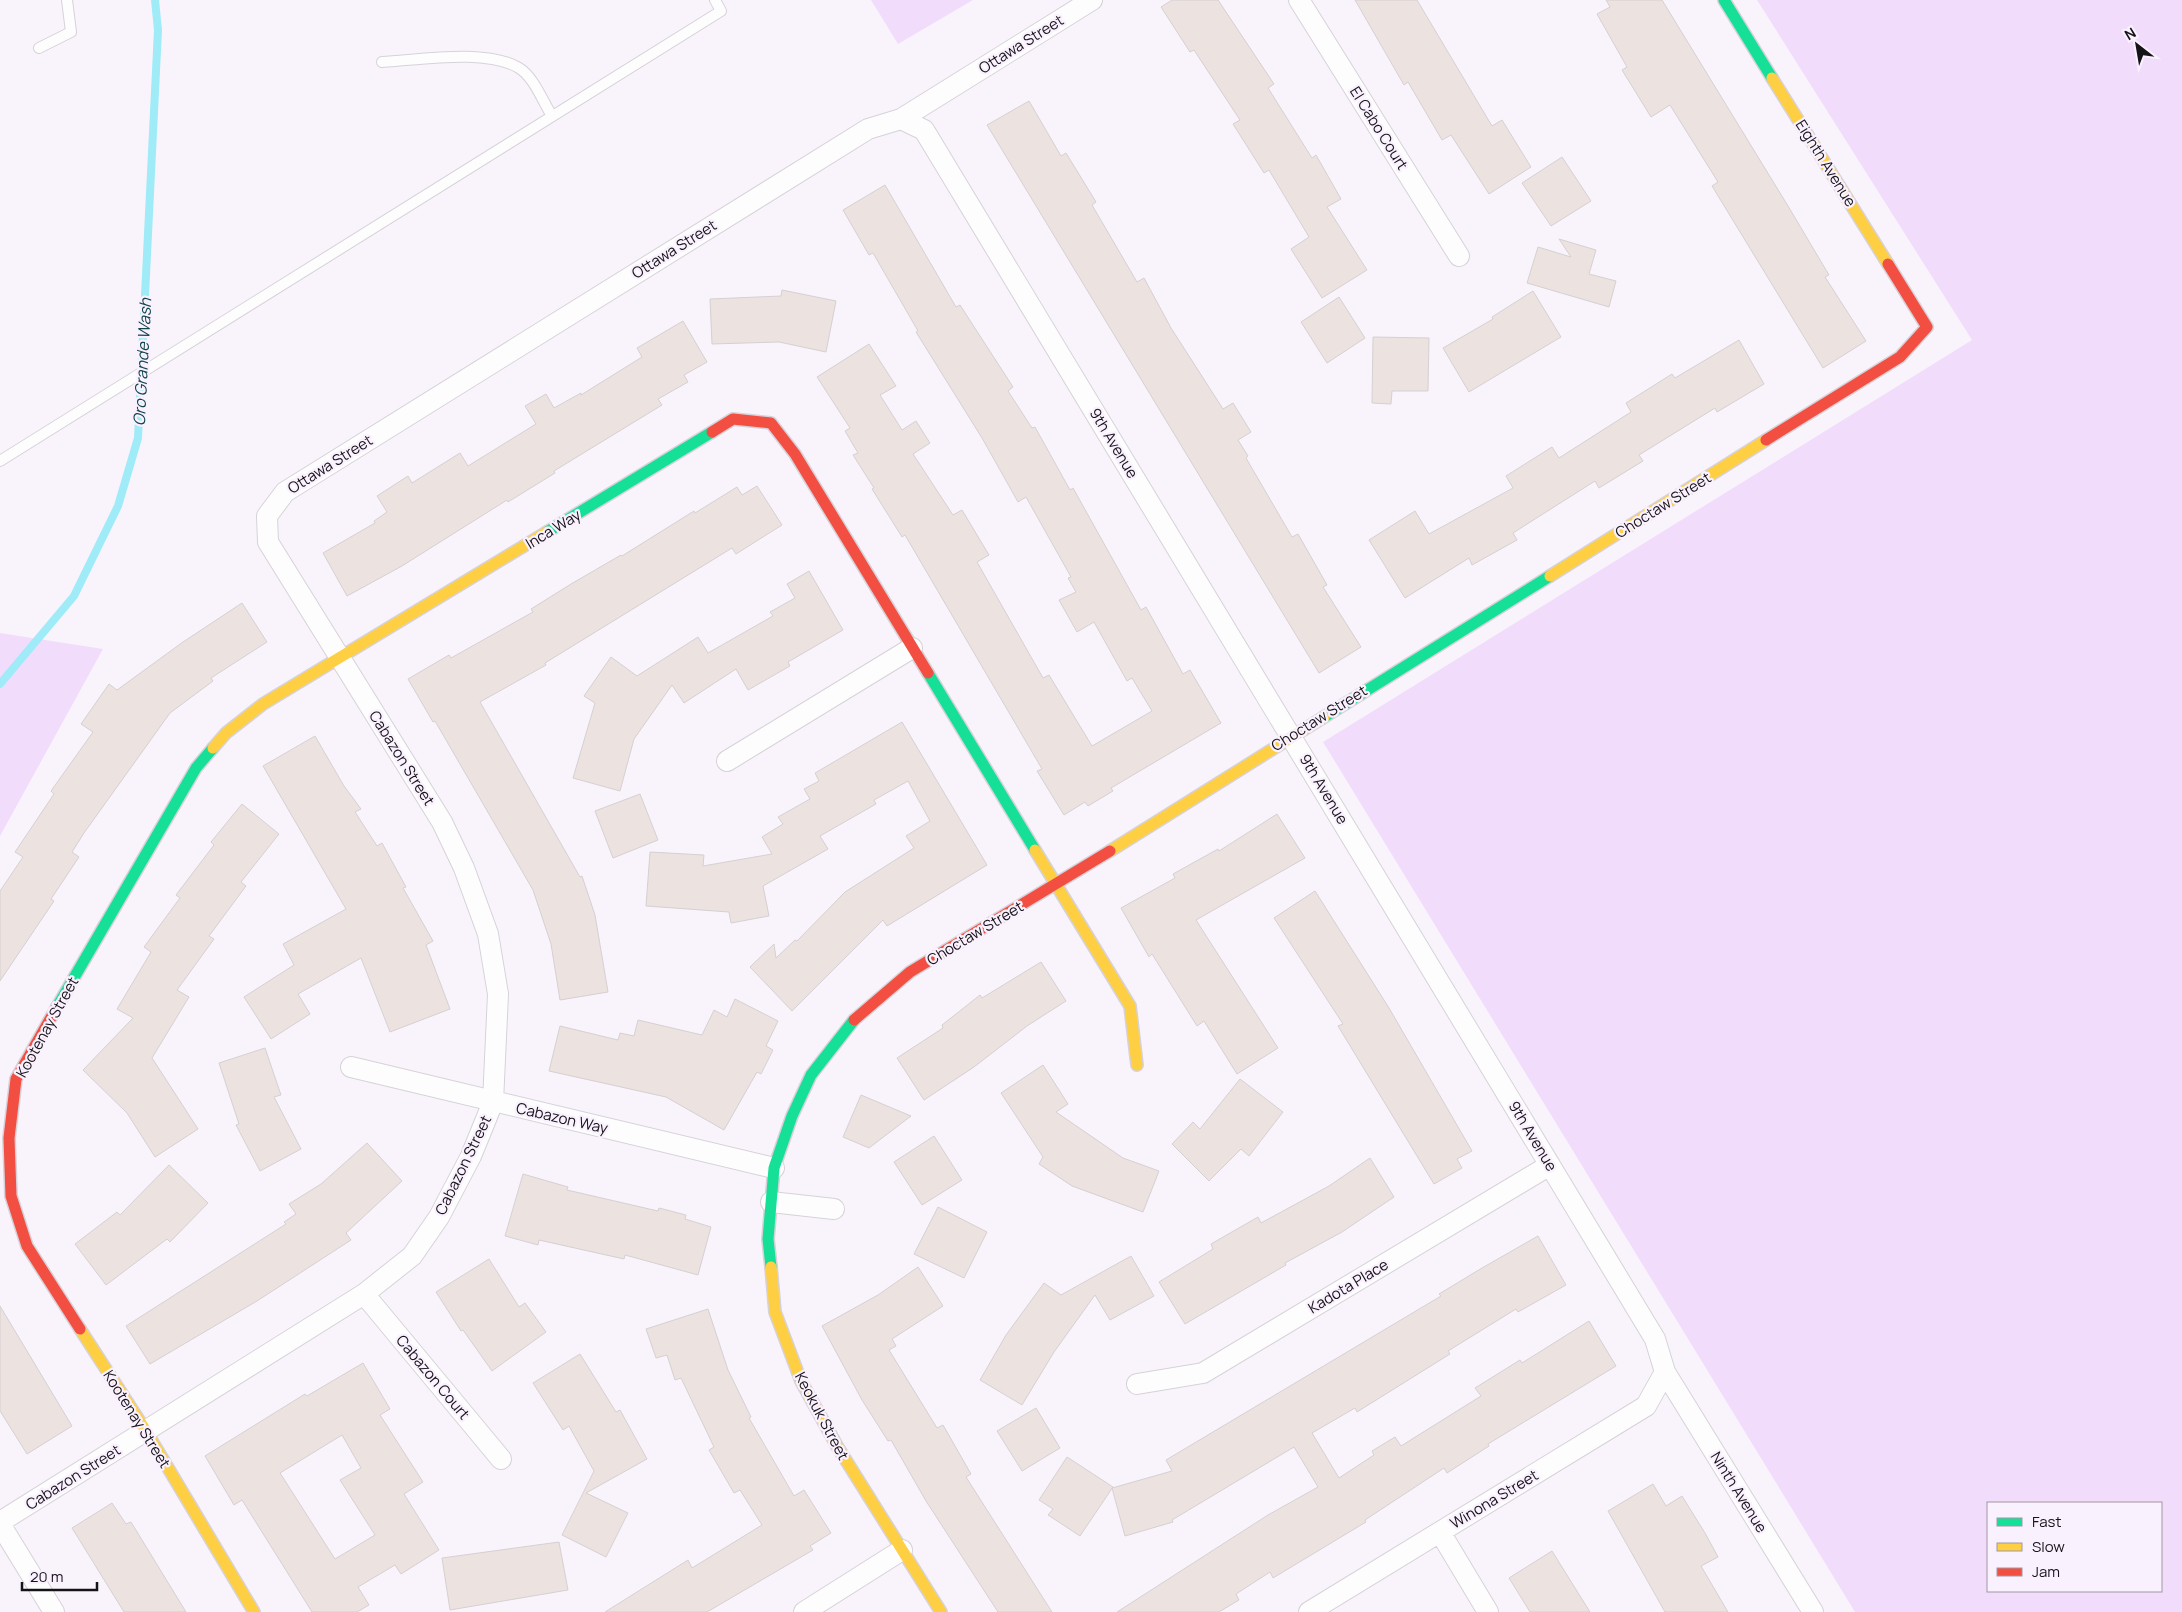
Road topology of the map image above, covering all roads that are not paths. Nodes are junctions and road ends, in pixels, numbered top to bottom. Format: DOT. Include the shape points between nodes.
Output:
graph roads {
  1 [pos="67,0"];
  2 [pos="715,0"];
  3 [pos="1092,0"];
  4 [pos="1299,0"];
  5 [pos="1724,0"];
  6 [pos="39,48"];
  7 [pos="382,62"];
  8 [pos="552,116"];
  9 [pos="901,119"];
  10 [pos="1459,256"];
  11 [pos="1927,327"];
  12 [pos="0,461"];
  13 [pos="267,516"];
  14 [pos="912,648"];
  15 [pos="340,659"];
  16 [pos="1292,735"];
  17 [pos="727,762"];
  18 [pos="1055,884"];
  19 [pos="1137,1065"];
  20 [pos="351,1067"];
  21 [pos="493,1102"];
  22 [pos="1550,1164"];
  23 [pos="774,1168"];
  24 [pos="771,1202"];
  25 [pos="834,1209"];
  26 [pos="364,1294"];
  27 [pos="1665,1372"];
  28 [pos="1137,1384"];
  29 [pos="146,1431"];
  30 [pos="501,1459"];
  31 [pos="0,1523"];
  32 [pos="1440,1532"];
  33 [pos="902,1550"];
  34 [pos="54,1612"];
  35 [pos="254,1612"];
  36 [pos="804,1612"];
  37 [pos="941,1612"];
  38 [pos="1309,1612"];
  39 [pos="1488,1612"];
  40 [pos="1813,1612"];
  1 -- 6 [label="lane" via="71,32"];
  2 -- 8 [label="lane" via="721,10"];
  3 -- 9 [label="street, Ottawa Street"];
  4 -- 10 [label="street, El Cabo Court"];
  5 -- 11 [label="street, Eighth Avenue"];
  7 -- 8 [label="lane" via="464,56 520,68"];
  8 -- 12 [label="lane"];
  9 -- 13 [label="street, Ottawa Street" via="868,129 293,486"];
  9 -- 16 [label="street, 9th Avenue" via="924,130"];
  11 -- 16 [label="street, Choctaw Street" via="1900,357"];
  13 -- 15 [label="street, Cabazon Street" via="268,542"];
  14 -- 15 [label="street, Inca Way" via="795,454 771,423 733,419"];
  14 -- 17 [label="street"];
  14 -- 18 [label="street"];
  15 -- 21 [label="street, Cabazon Street" via="442,822 464,868 488,934 498,994"];
  15 -- 29 [label="street, Kootenay Street" via="263,704 226,734 196,768 16,1079 8,1138 11,1196 27,1246"];
  16 -- 18 [label="street, Choctaw Street"];
  16 -- 22 [label="street, 9th Avenue"];
  18 -- 19 [label="street" via="1130,1006"];
  18 -- 23 [label="street, Choctaw Street" via="910,972 858,1015 810,1075"];
  20 -- 21 [label="street, Cabazon Way"];
  21 -- 23 [label="street, Cabazon Way"];
  21 -- 26 [label="street, Cabazon Street" via="471,1156 439,1217 412,1256"];
  22 -- 27 [label="street, 9th Avenue" via="1655,1339"];
  22 -- 28 [label="street, Kadota Place" via="1203,1373"];
  23 -- 24 [label="street, Keokuk Street"];
  24 -- 25 [label="street"];
  24 -- 33 [label="street, Keokuk Street" via="768,1239 775,1312 801,1381"];
  26 -- 29 [label="street, Cabazon Street"];
  26 -- 30 [label="street, Cabazon Court"];
  27 -- 32 [label="street, Winona Street" via="1646,1406"];
  27 -- 40 [label="street, Ninth Avenue"];
  29 -- 31 [label="street, Cabazon Street"];
  29 -- 35 [label="street, Kootenay Street"];
  31 -- 34 [label="street"];
  32 -- 38 [label="street, Winona Street"];
  32 -- 39 [label="street"];
  33 -- 36 [label="street"];
  33 -- 37 [label="street, Keokuk Street"];
}
